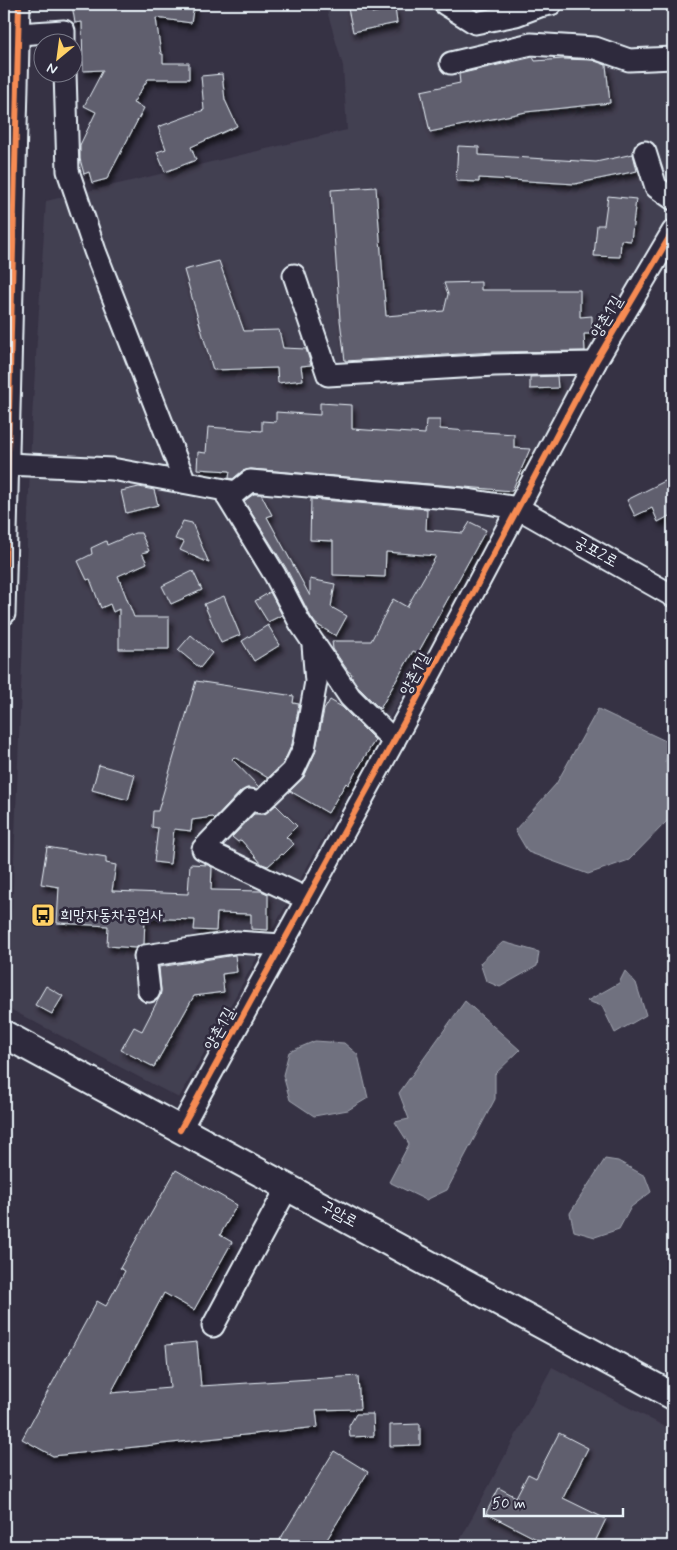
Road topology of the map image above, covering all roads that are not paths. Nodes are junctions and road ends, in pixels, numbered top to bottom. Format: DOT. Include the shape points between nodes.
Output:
graph roads {
  1 [pos="19,4"];
  2 [pos="445,4"];
  3 [pos="551,4"];
  4 [pos="49,32"];
  5 [pos="64,32"];
  6 [pos="32,33"];
  7 [pos="18,34"];
  8 [pos="673,58"];
  9 [pos="451,63"];
  10 [pos="65,82"];
  11 [pos="10,126"];
  12 [pos="645,152"];
  13 [pos="673,199"];
  14 [pos="9,217"];
  15 [pos="673,231"];
  16 [pos="294,275"];
  17 [pos="595,363"];
  18 [pos="6,414"];
  19 [pos="8,464"];
  20 [pos="185,482"];
  21 [pos="236,492"];
  22 [pos="518,508"];
  23 [pos="673,596"];
  24 [pos="4,614"];
  25 [pos="313,642"];
  26 [pos="394,741"];
  27 [pos="308,899"];
  28 [pos="282,945"];
  29 [pos="150,991"];
  30 [pos="4,1034"];
  31 [pos="180,1130"];
  32 [pos="288,1186"];
  33 [pos="213,1326"];
  34 [pos="673,1396"];
  1 -- 7 [label="street"];
  2 -- 3 [label="street" via="475,23"];
  4 -- 5 [label="street"];
  6 -- 7 [label="street"];
  7 -- 11 [label="street"];
  8 -- 9 [label="street" via="629,60 595,48 531,44"];
  10 -- 20 [label="street" via="68,171 95,251"];
  11 -- 14 [label="street"];
  12 -- 13 [label="street" via="656,187"];
  14 -- 18 [label="street"];
  15 -- 17 [label="street, 양촌1길"];
  16 -- 17 [label="street" via="328,375 494,365"];
  17 -- 22 [label="street, 양촌1길"];
  18 -- 19 [label="street"];
  19 -- 20 [label="street" via="112,468"];
  19 -- 24 [label="street"];
  20 -- 21 [label="street"];
  21 -- 22 [label="street" via="250,481 461,499"];
  21 -- 25 [label="street" via="228,498"];
  22 -- 23 [label="street, 궁포2로"];
  22 -- 26 [label="street, 양촌1길"];
  25 -- 26 [label="street" via="350,697"];
  25 -- 27 [label="street" via="316,682 304,748 293,771 260,802 250,800 203,849"];
  26 -- 27 [label="street, 양촌1길"];
  27 -- 28 [label="street, 양촌1길"];
  28 -- 29 [label="street" via="237,942 145,956"];
  28 -- 31 [label="street, 양촌1길"];
  30 -- 31 [label="main road, 구암로"];
  31 -- 32 [label="main road, 구암로"];
  32 -- 33 [label="street"];
  32 -- 34 [label="main road, 구암로"];
}
